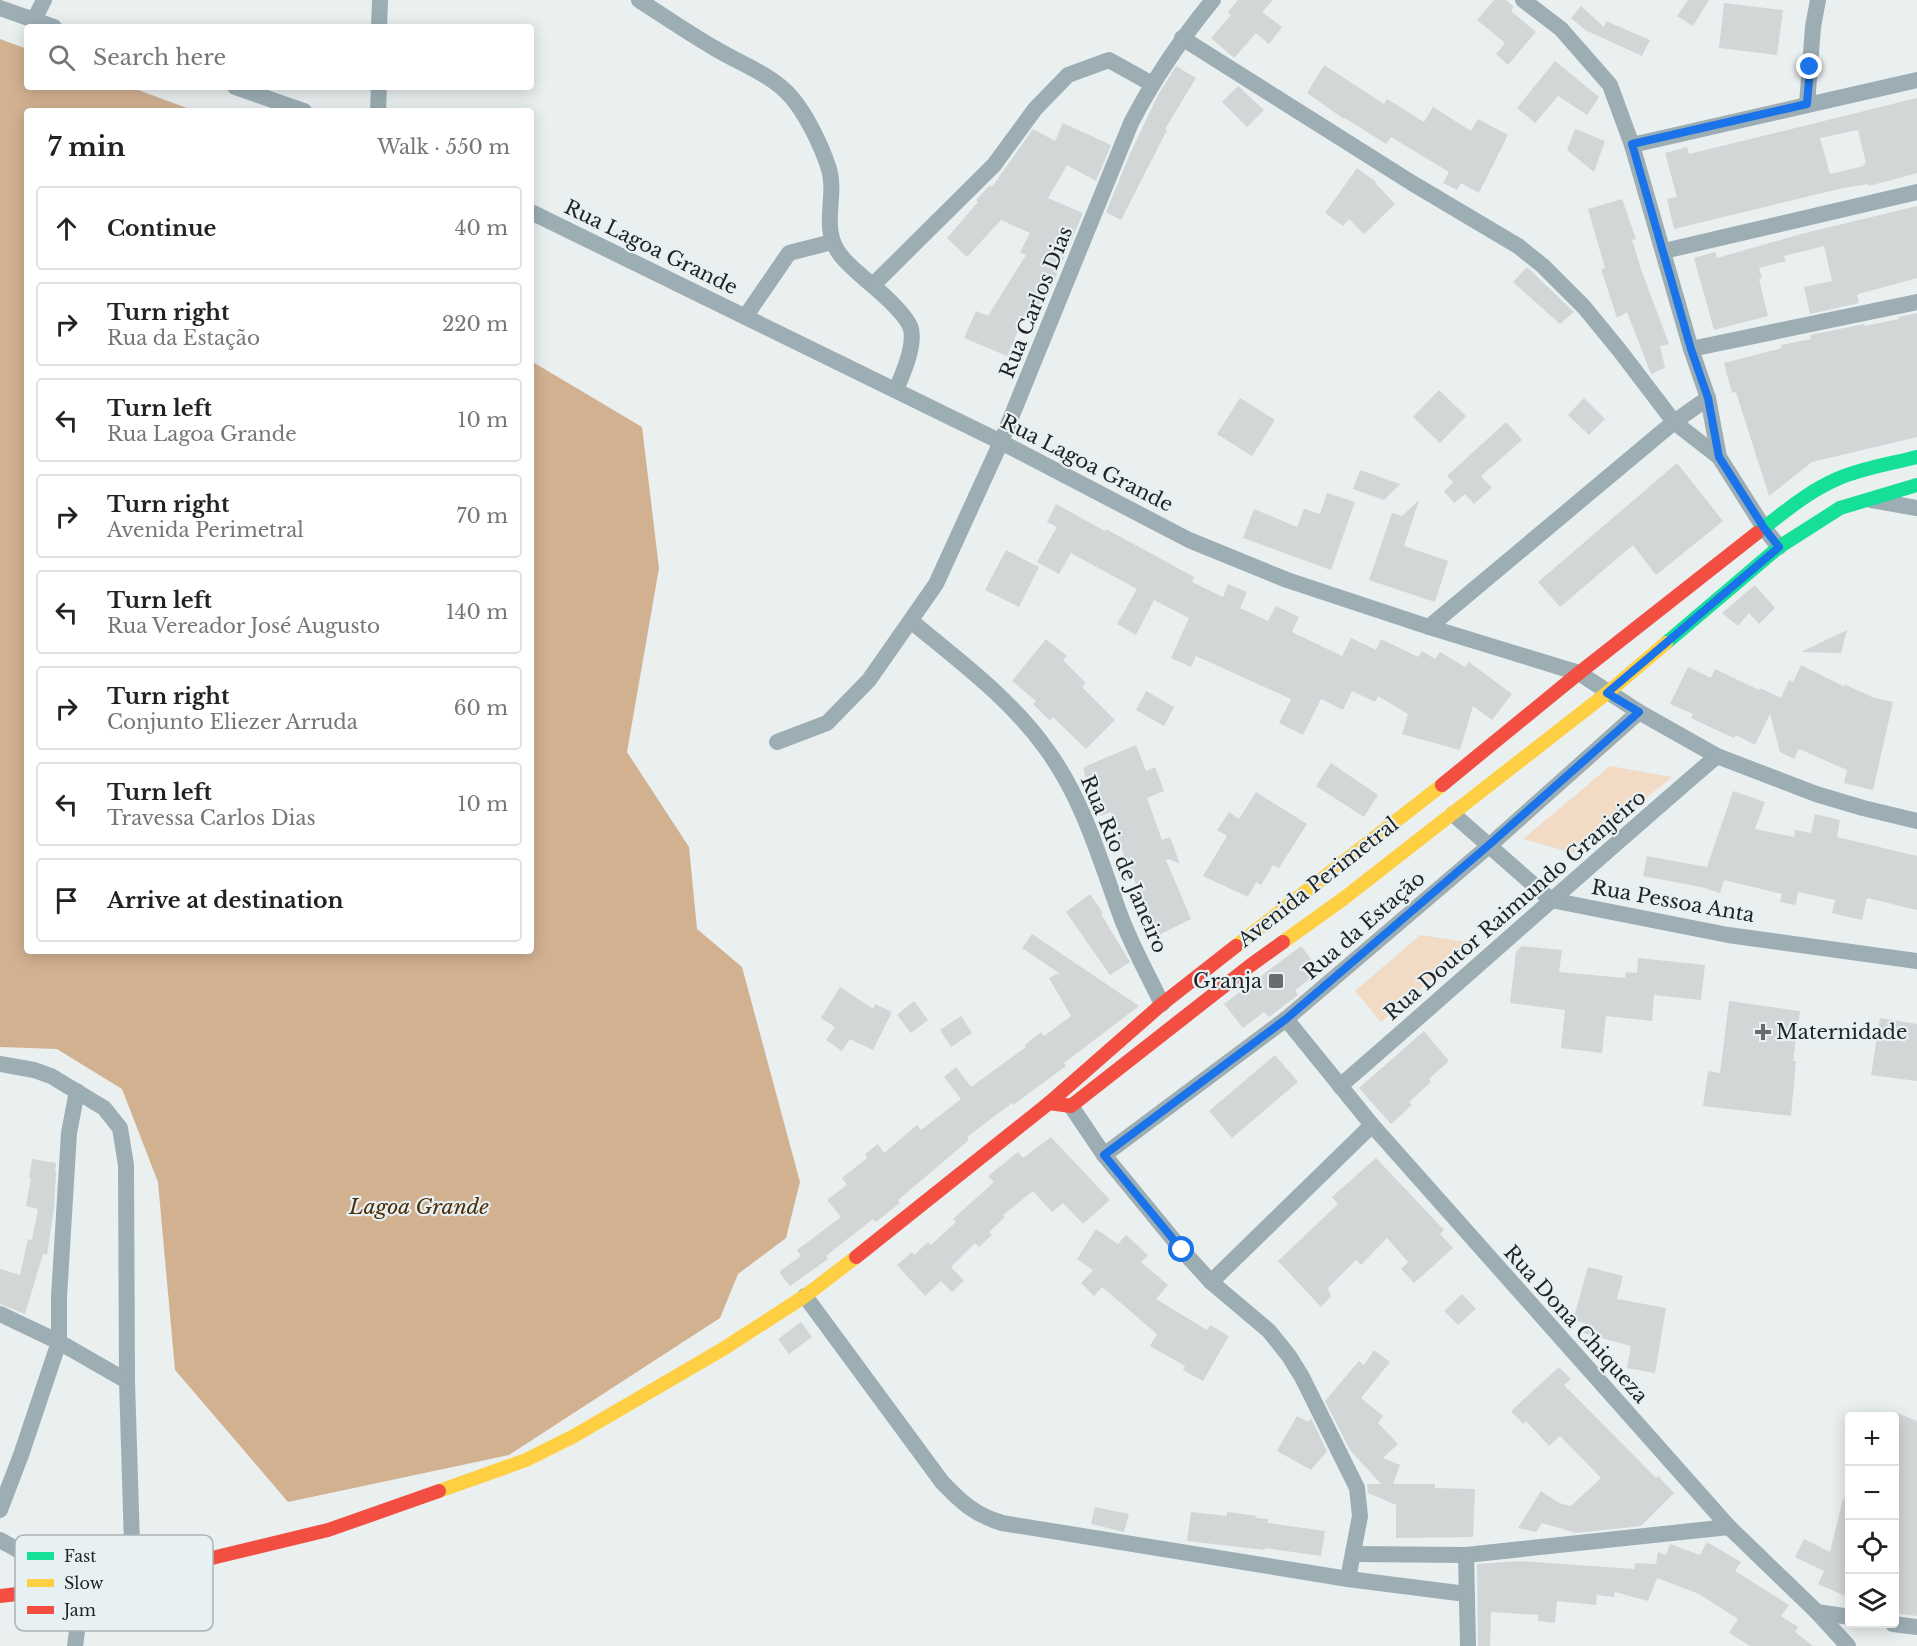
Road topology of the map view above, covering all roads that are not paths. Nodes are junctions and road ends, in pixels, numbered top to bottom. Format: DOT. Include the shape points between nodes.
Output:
graph roads {
  1 [pos="44,0"];
  2 [pos="380,0"];
  3 [pos="639,0"];
  4 [pos="1213,0"];
  5 [pos="1523,0"];
  6 [pos="1818,0"];
  7 [pos="0,8"];
  8 [pos="34,20"];
  9 [pos="45,24"];
  10 [pos="379,24"];
  11 [pos="1182,38"];
  12 [pos="1917,80"];
  13 [pos="1152,84"];
  14 [pos="244,90"];
  15 [pos="379,90"];
  16 [pos="1807,104"];
  17 [pos="295,108"];
  18 [pos="378,108"];
  19 [pos="1632,144"];
  20 [pos="1917,192"];
  21 [pos="534,213"];
  22 [pos="832,242"];
  23 [pos="1664,251"];
  24 [pos="873,285"];
  25 [pos="1917,302"];
  26 [pos="745,316"];
  27 [pos="1691,349"];
  28 [pos="896,390"];
  29 [pos="1708,398"];
  30 [pos="1674,422"];
  31 [pos="1001,442"];
  32 [pos="1719,457"];
  33 [pos="1917,457"];
  34 [pos="1917,486"];
  35 [pos="1866,499"];
  36 [pos="1917,508"];
  37 [pos="1764,528"];
  38 [pos="1779,547"];
  39 [pos="911,621"];
  40 [pos="1429,627"];
  41 [pos="1579,673"];
  42 [pos="1607,693"];
  43 [pos="1639,712"];
  44 [pos="777,742"];
  45 [pos="1717,756"];
  46 [pos="1453,814"];
  47 [pos="1917,821"];
  48 [pos="1490,844"];
  49 [pos="1551,900"];
  50 [pos="1236,945"];
  51 [pos="1917,961"];
  52 [pos="1251,965"];
  53 [pos="1162,1004"];
  54 [pos="1286,1019"];
  55 [pos="0,1064"];
  56 [pos="1340,1086"];
  57 [pos="77,1090"];
  58 [pos="1049,1103"];
  59 [pos="1071,1106"];
  60 [pos="1372,1125"];
  61 [pos="1104,1155"];
  62 [pos="1211,1282"];
  63 [pos="805,1296"];
  64 [pos="0,1314"];
  65 [pos="58,1342"];
  66 [pos="127,1380"];
  67 [pos="0,1510"];
  68 [pos="1729,1527"];
  69 [pos="133,1535"];
  70 [pos="0,1540"];
  71 [pos="15,1548"];
  72 [pos="1353,1554"];
  73 [pos="1466,1555"];
  74 [pos="213,1558"];
  75 [pos="1348,1579"];
  76 [pos="15,1594"];
  77 [pos="1466,1594"];
  78 [pos="0,1596"];
  79 [pos="1816,1612"];
  80 [pos="1845,1616"];
  81 [pos="1899,1624"];
  82 [pos="1917,1627"];
  83 [pos="77,1631"];
  84 [pos="75,1646"];
  85 [pos="1468,1646"];
  86 [pos="1849,1646"];
  1 -- 8 [label="street"];
  2 -- 10 [label="street"];
  3 -- 22 [label="street" via="761,74 792,98 828,166"];
  4 -- 11 [label="street, Rua Carlos Dias"];
  5 -- 19 [label="street" via="1561,29 1610,85"];
  6 -- 16 [label="street"];
  7 -- 8 [label="street"];
  8 -- 9 [label="street"];
  11 -- 13 [label="street, Rua Carlos Dias"];
  11 -- 30 [label="street" via="1518,246 1584,307"];
  12 -- 16 [label="street"];
  13 -- 24 [label="street" via="1109,60 1068,75 1035,109 994,165"];
  13 -- 31 [label="street, Rua Carlos Dias" via="1131,123"];
  14 -- 17 [label="street"];
  15 -- 18 [label="street"];
  16 -- 19 [label="street"];
  19 -- 23 [label="street"];
  20 -- 23 [label="street"];
  21 -- 26 [label="street, Rua Lagoa Grande"];
  22 -- 24 [label="street" via="842,259"];
  22 -- 26 [label="street" via="789,253"];
  23 -- 27 [label="street"];
  24 -- 28 [label="street" via="900,311 911,328 908,363"];
  25 -- 27 [label="street"];
  26 -- 28 [label="street, Rua Lagoa Grande"];
  27 -- 29 [label="street"];
  28 -- 31 [label="street, Rua Lagoa Grande"];
  29 -- 30 [label="street"];
  29 -- 32 [label="street"];
  30 -- 32 [label="street"];
  30 -- 40 [label="street"];
  31 -- 39 [label="street, Rua Carlos Dias" via="936,584"];
  31 -- 40 [label="street, Rua Lagoa Grande" via="1189,540 1287,580"];
  32 -- 37 [label="street"];
  33 -- 37 [label="street, Avenida Perimetral" via="1837,479 1794,504"];
  34 -- 35 [label="street, Avenida Perimetral"];
  35 -- 36 [label="street"];
  35 -- 38 [label="street, Avenida Perimetral" via="1840,508"];
  37 -- 38 [label="street"];
  37 -- 41 [label="street, Avenida Perimetral"];
  38 -- 42 [label="street, Avenida Perimetral"];
  39 -- 44 [label="street, Rua Carlos Dias" via="869,680 827,723"];
  39 -- 53 [label="street, Rua Rio de Janeiro" via="1019,714 1047,750 1070,787 1122,919"];
  40 -- 41 [label="street, Rua Lagoa Grande"];
  41 -- 42 [label="street, Rua Lagoa Grande"];
  41 -- 50 [label="street, Avenida Perimetral"];
  42 -- 43 [label="street, Rua Lagoa Grande"];
  42 -- 46 [label="street, Avenida Perimetral"];
  43 -- 45 [label="street, Rua Lagoa Grande"];
  43 -- 48 [label="street, Rua da Estação"];
  45 -- 47 [label="street, Rua Lagoa Grande" via="1816,794"];
  45 -- 49 [label="street, Rua Doutor Raimundo Granjeiro"];
  46 -- 48 [label="street"];
  46 -- 52 [label="street, Avenida Perimetral"];
  48 -- 49 [label="street"];
  48 -- 54 [label="street, Rua da Estação"];
  49 -- 51 [label="street, Rua Pessoa Anta" via="1728,934"];
  49 -- 56 [label="street, Rua Doutor Raimundo Granjeiro"];
  50 -- 52 [label="street"];
  50 -- 53 [label="street, Avenida Perimetral"];
  52 -- 59 [label="street, Avenida Perimetral"];
  53 -- 58 [label="street, Avenida Perimetral"];
  54 -- 56 [label="street, Rua Dona Chiqueza"];
  54 -- 61 [label="street, Rua da Estação"];
  55 -- 57 [label="street" via="34,1070"];
  56 -- 60 [label="street, Rua Dona Chiqueza"];
  57 -- 65 [label="street" via="68,1145"];
  57 -- 66 [label="street" via="104,1108 120,1128 124,1143"];
  58 -- 59 [label="street"];
  58 -- 63 [label="street, Avenida Perimetral"];
  59 -- 61 [label="street"];
  60 -- 62 [label="street"];
  60 -- 68 [label="street, Rua Dona Chiqueza"];
  61 -- 62 [label="street"];
  62 -- 72 [label="street" via="1269,1331 1302,1377 1357,1488 1360,1516"];
  63 -- 74 [label="street, Avenida Perimetral" via="647,1394 526,1460 328,1530"];
  63 -- 75 [label="street" via="942,1482 968,1508 985,1518"];
  64 -- 65 [label="street"];
  65 -- 66 [label="street"];
  65 -- 67 [label="street"];
  66 -- 69 [label="street"];
  68 -- 73 [label="street"];
  68 -- 79 [label="street, Rua Dona Chiqueza"];
  70 -- 71 [label="street"];
  72 -- 73 [label="street"];
  72 -- 75 [label="street"];
  73 -- 77 [label="street"];
  75 -- 77 [label="street"];
  76 -- 78 [label="street, Avenida Perimetral"];
  77 -- 85 [label="street"];
  79 -- 80 [label="street"];
  79 -- 86 [label="street, Rua Dona Chiqueza"];
  81 -- 82 [label="street"];
  83 -- 84 [label="street"];
}
